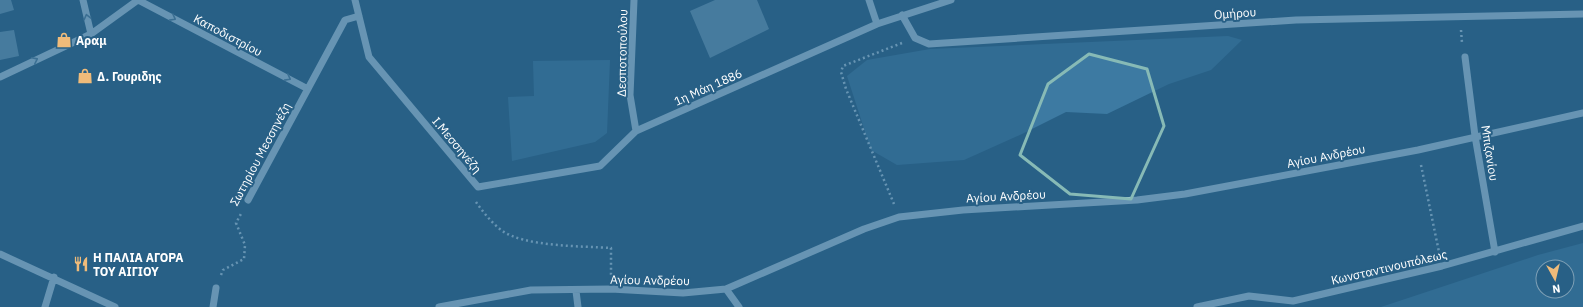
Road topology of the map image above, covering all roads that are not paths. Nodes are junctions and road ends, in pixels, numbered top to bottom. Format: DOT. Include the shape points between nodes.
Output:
graph roads {
  1 [pos="83,0"];
  2 [pos="138,0"];
  3 [pos="355,0"];
  4 [pos="634,0"];
  5 [pos="869,0"];
  6 [pos="951,0"];
  7 [pos="1583,14"];
  8 [pos="902,15"];
  9 [pos="359,16"];
  10 [pos="877,24"];
  11 [pos="91,34"];
  12 [pos="1465,58"];
  13 [pos="0,77"];
  14 [pos="308,89"];
  15 [pos="1583,113"];
  16 [pos="636,131"];
  17 [pos="1476,136"];
  18 [pos="478,187"];
  19 [pos="248,200"];
  20 [pos="1583,226"];
  21 [pos="1495,252"];
  22 [pos="0,254"];
  23 [pos="54,277"];
  24 [pos="216,288"];
  25 [pos="726,288"];
  26 [pos="576,291"];
  27 [pos="459,305"];
  28 [pos="46,307"];
  29 [pos="115,307"];
  30 [pos="213,307"];
  31 [pos="439,307"];
  32 [pos="578,307"];
  33 [pos="739,307"];
  34 [pos="1197,307"];
  11 -- 1 [label="street, one-way"];
  2 -- 11 [label="street"];
  2 -- 14 [label="street, Καποδιστρίου, one-way"];
  3 -- 9 [label="street, Ι.Μεσσηνέζη"];
  4 -- 16 [label="street, Δεσποτοπούλου" via="630,95"];
  5 -- 10 [label="street"];
  6 -- 8 [label="street, 1η Μάη 1886"];
  7 -- 8 [label="street, Ομήρου" via="1296,20 929,44 915,38"];
  8 -- 10 [label="street, 1η Μάη 1886"];
  9 -- 14 [label="street, Σωτηρίου Μεσσηνέζη" via="345,20"];
  9 -- 18 [label="street, Ι.Μεσσηνέζη" via="369,57"];
  10 -- 16 [label="street, 1η Μάη 1886"];
  13 -- 11 [label="street, one-way"];
  12 -- 17 [label="street, Μπιζανίου"];
  14 -- 19 [label="street, Σωτηρίου Μεσσηνέζη"];
  15 -- 17 [label="street, Αγίου Ανδρέου"];
  16 -- 18 [label="street, 1η Μάη 1886" via="600,166"];
  17 -- 21 [label="street, Μπιζανίου"];
  17 -- 25 [label="street, Αγίου Ανδρέου" via="1418,150 1178,195 899,217"];
  20 -- 21 [label="street, Κωνσταντινουπόλεως"];
  21 -- 34 [label="street, Κωνσταντινουπόλεως" via="1293,301 1249,296"];
  22 -- 23 [label="street"];
  23 -- 28 [label="street"];
  23 -- 29 [label="street"];
  24 -- 30 [label="street"];
  25 -- 26 [label="street, Αγίου Ανδρέου" via="683,293 611,289"];
  25 -- 33 [label="street"];
  26 -- 27 [label="street, Αγίου Ανδρέου" via="531,290"];
  26 -- 32 [label="street"];
  27 -- 31 [label="street, Αγίου Ανδρέου"];
}
